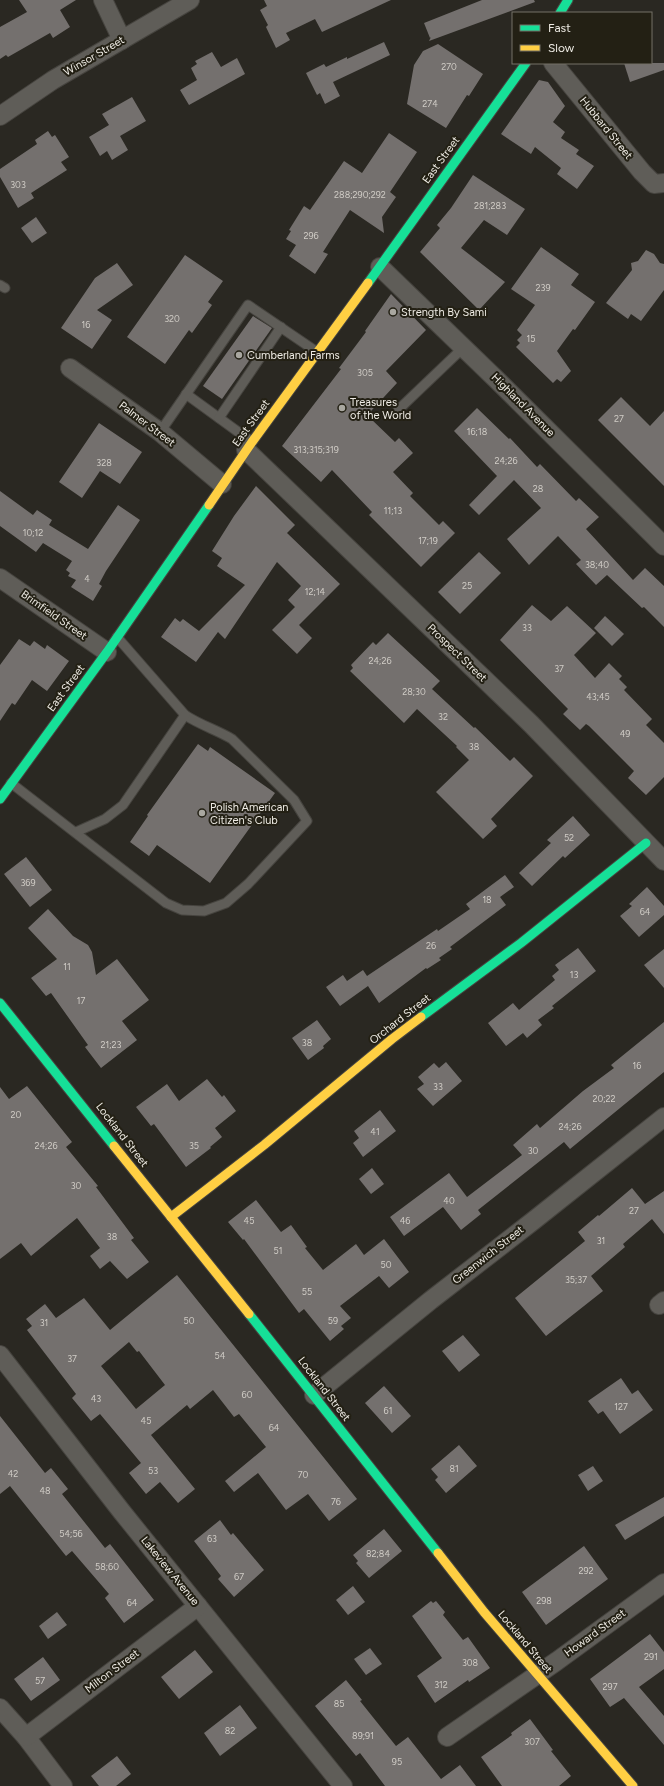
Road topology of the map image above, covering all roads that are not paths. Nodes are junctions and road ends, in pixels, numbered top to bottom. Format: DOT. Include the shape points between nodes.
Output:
graph roads {
  1 [pos="103,0"];
  2 [pos="190,0"];
  3 [pos="568,0"];
  4 [pos="561,12"];
  5 [pos="122,40"];
  6 [pos="525,64"];
  7 [pos="554,64"];
  8 [pos="0,116"];
  9 [pos="664,183"];
  10 [pos="380,267"];
  11 [pos="281,327"];
  12 [pos="464,347"];
  13 [pos="317,352"];
  14 [pos="70,368"];
  15 [pos="186,394"];
  16 [pos="398,410"];
  17 [pos="219,418"];
  18 [pos="160,432"];
  19 [pos="249,446"];
  20 [pos="222,484"];
  21 [pos="664,546"];
  22 [pos="0,578"];
  23 [pos="117,637"];
  24 [pos="107,652"];
  25 [pos="185,715"];
  26 [pos="11,783"];
  27 [pos="0,799"];
  28 [pos="76,832"];
  29 [pos="646,843"];
  30 [pos="664,861"];
  31 [pos="0,1003"];
  32 [pos="664,1117"];
  33 [pos="171,1216"];
  34 [pos="0,1355"];
  35 [pos="314,1395"];
  36 [pos="664,1583"];
  37 [pos="198,1606"];
  38 [pos="537,1675"];
  39 [pos="0,1708"];
  40 [pos="26,1737"];
  41 [pos="448,1737"];
  42 [pos="63,1786"];
  43 [pos="343,1786"];
  44 [pos="633,1786"];
  1 -- 5 [label="street"];
  2 -- 5 [label="street, Winsor Street"];
  3 -- 4 [label="street"];
  5 -- 8 [label="street, Winsor Street" via="53,80"];
  6 -- 10 [label="street, East Street"];
  7 -- 9 [label="street, Hubbard Street" via="642,172 654,184"];
  10 -- 12 [label="street, Highland Avenue"];
  10 -- 13 [label="street, East Street"];
  11 -- 13 [label="lane"];
  11 -- 15 [label="lane" via="248,305"];
  11 -- 17 [label="lane"];
  12 -- 16 [label="lane"];
  12 -- 21 [label="street, Highland Avenue"];
  13 -- 19 [label="street, East Street"];
  14 -- 18 [label="street, Palmer Street"];
  15 -- 17 [label="lane"];
  15 -- 18 [label="lane"];
  17 -- 19 [label="lane"];
  18 -- 20 [label="street, Palmer Street"];
  19 -- 20 [label="street, East Street"];
  19 -- 29 [label="street, Prospect Street" via="531,724"];
  20 -- 23 [label="street, East Street"];
  22 -- 24 [label="street, Brimfield Street"];
  23 -- 24 [label="street, East Street"];
  23 -- 25 [label="lane"];
  24 -- 26 [label="street, East Street"];
  25 -- 28 [label="lane" via="123,805 105,819"];
  25 -- 28 [label="lane" via="232,739 294,800 307,821 248,884 226,903 204,911 182,910 166,903"];
  26 -- 27 [label="street, East Street"];
  26 -- 28 [label="lane"];
  29 -- 30 [label="street, Prospect Street"];
  29 -- 33 [label="street, Orchard Street" via="392,1039 264,1145"];
  31 -- 33 [label="street, Lockland Street"];
  32 -- 35 [label="street, Greenwich Street"];
  33 -- 35 [label="street, Lockland Street"];
  34 -- 37 [label="street, Lakeview Avenue"];
  35 -- 38 [label="street, Lockland Street" via="484,1612"];
  36 -- 38 [label="street, Howard Street"];
  37 -- 40 [label="street, Milton Street"];
  37 -- 43 [label="street, Lakeview Avenue"];
  38 -- 41 [label="street, Howard Street"];
  38 -- 44 [label="street, Lockland Street"];
  39 -- 40 [label="street"];
  40 -- 42 [label="street"];
}
